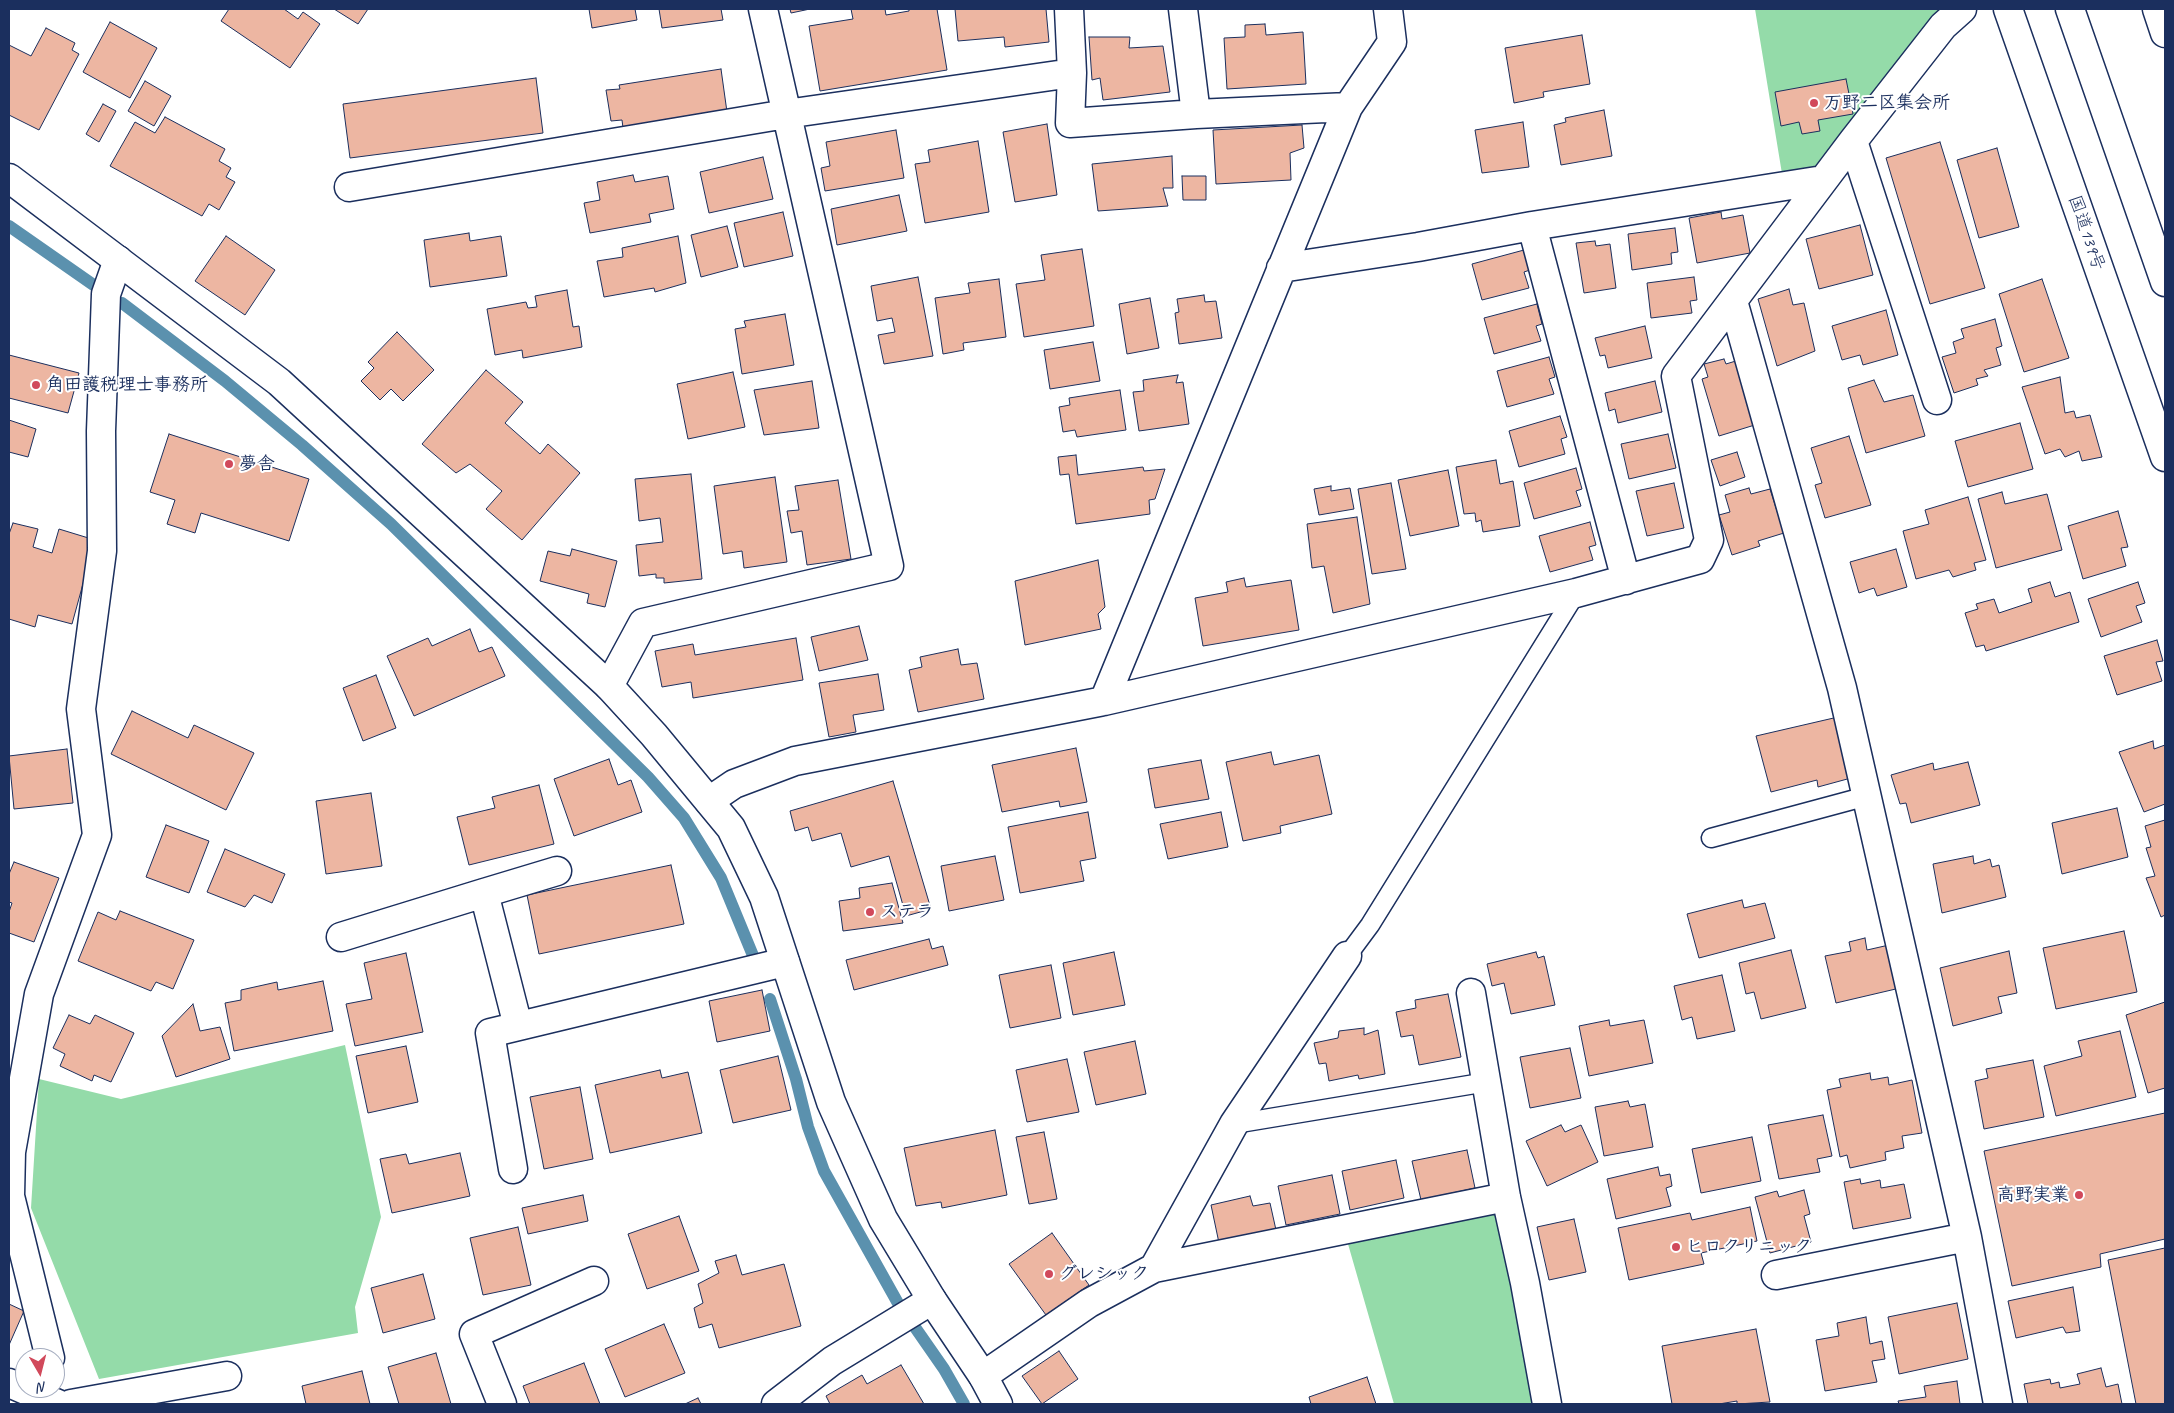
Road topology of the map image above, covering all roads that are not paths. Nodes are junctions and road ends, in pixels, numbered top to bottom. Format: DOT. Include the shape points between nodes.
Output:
graph roads {
  1 [pos="763,9"];
  2 [pos="1069,9"];
  3 [pos="1183,9"];
  4 [pos="1388,9"];
  5 [pos="1962,9"];
  6 [pos="2008,9"];
  7 [pos="2070,9"];
  8 [pos="2157,9"];
  9 [pos="2165,33"];
  10 [pos="1072,74"];
  11 [pos="1348,107"];
  12 [pos="786,114"];
  13 [pos="1196,114"];
  14 [pos="1853,141"];
  15 [pos="9,178"];
  16 [pos="1823,180"];
  17 [pos="348,188"];
  18 [pos="1532,226"];
  19 [pos="118,260"];
  20 [pos="1281,268"];
  21 [pos="2165,282"];
  22 [pos="1733,301"];
  23 [pos="1937,400"];
  24 [pos="2165,457"];
  25 [pos="1626,580"];
  26 [pos="1576,594"];
  27 [pos="609,686"];
  28 [pos="1104,702"];
  29 [pos="1867,796"];
  30 [pos="709,801"];
  31 [pos="1711,838"];
  32 [pos="557,871"];
  33 [pos="484,893"];
  34 [pos="341,937"];
  35 [pos="1347,956"];
  36 [pos="785,962"];
  37 [pos="1471,993"];
  38 [pos="518,1026"];
  39 [pos="1487,1082"];
  40 [pos="1234,1124"];
  41 [pos="10,1162"];
  42 [pos="513,1170"];
  43 [pos="1506,1197"];
  44 [pos="1967,1237"];
  45 [pos="1154,1268"];
  46 [pos="1776,1275"];
  47 [pos="594,1280"];
  48 [pos="932,1300"];
  49 [pos="48,1348"];
  50 [pos="227,1376"];
  51 [pos="983,1376"];
  52 [pos="9,1383"];
  53 [pos="60,1404"];
  54 [pos="71,1404"];
  55 [pos="502,1404"];
  56 [pos="776,1404"];
  57 [pos="998,1404"];
  58 [pos="1547,1404"];
  59 [pos="1998,1404"];
  1 -- 12 [label="main road"];
  2 -- 10 [label="main road"];
  3 -- 13 [label="main road"];
  4 -- 11 [label="main road" via="1392,42"];
  5 -- 14 [label="main road" via="1943,26"];
  6 -- 24 [label="main road, 国道139号"];
  7 -- 21 [label="main road"];
  8 -- 9 [label="main road"];
  10 -- 12 [label="main road"];
  10 -- 13 [label="main road" via="1070,123"];
  11 -- 13 [label="main road"];
  11 -- 20 [label="main road"];
  12 -- 17 [label="main road"];
  12 -- 27 [label="main road" via="889,566 643,623"];
  14 -- 16 [label="main road"];
  14 -- 23 [label="main road"];
  15 -- 19 [label="main road"];
  16 -- 18 [label="main road"];
  16 -- 22 [label="main road"];
  18 -- 20 [label="main road"];
  18 -- 25 [label="main road"];
  19 -- 27 [label="main road" via="280,382"];
  19 -- 41 [label="main road" via="106,294 101,431 102,551 81,708 97,835 39,994"];
  20 -- 28 [label="main road"];
  22 -- 25 [label="main road" via="1676,376 1709,540 1700,559"];
  22 -- 29 [label="main road" via="1842,688"];
  25 -- 26 [label="main road"];
  26 -- 28 [label="main road"];
  26 -- 35 [label="lane"];
  27 -- 30 [label="main road"];
  28 -- 30 [label="main road" via="795,760 734,784"];
  29 -- 31 [label="lane"];
  29 -- 44 [label="main road"];
  30 -- 36 [label="main road" via="731,828 760,888"];
  32 -- 33 [label="main road"];
  33 -- 34 [label="main road"];
  33 -- 38 [label="main road"];
  35 -- 40 [label="main road"];
  36 -- 38 [label="main road"];
  36 -- 48 [label="main road" via="831,1102 883,1219"];
  37 -- 39 [label="main road"];
  38 -- 42 [label="main road" via="490,1033"];
  39 -- 40 [label="lane"];
  39 -- 43 [label="main road"];
  40 -- 45 [label="main road"];
  41 -- 49 [label="main road" via="10,1196"];
  43 -- 45 [label="main road"];
  43 -- 58 [label="main road"];
  44 -- 46 [label="main road"];
  44 -- 59 [label="main road"];
  45 -- 51 [label="main road" via="1089,1302"];
  47 -- 55 [label="main road" via="474,1334"];
  48 -- 51 [label="main road"];
  48 -- 56 [label="main road" via="832,1360"];
  50 -- 54 [label="main road"];
  51 -- 57 [label="main road"];
  52 -- 53 [label="main road"];
}
